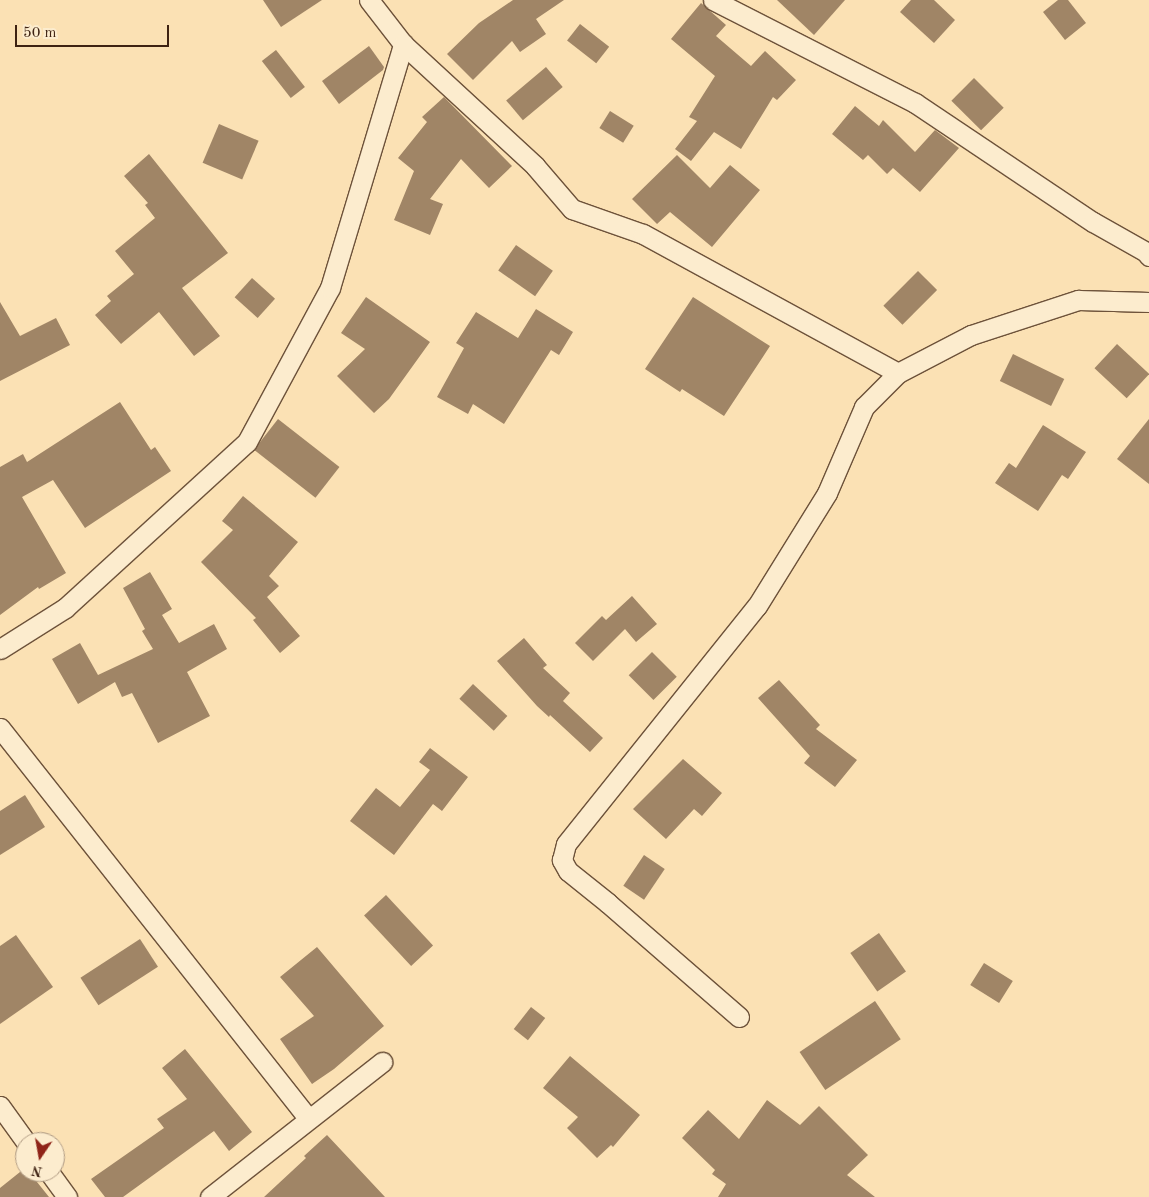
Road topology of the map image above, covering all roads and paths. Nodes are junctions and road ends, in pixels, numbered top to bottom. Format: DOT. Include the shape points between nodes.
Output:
graph roads {
  1 [pos="369,0"];
  2 [pos="713,0"];
  3 [pos="403,44"];
  4 [pos="1149,256"];
  5 [pos="1149,302"];
  6 [pos="898,373"];
  7 [pos="0,648"];
  8 [pos="0,728"];
  9 [pos="739,1017"];
  10 [pos="382,1062"];
  11 [pos="0,1106"];
  12 [pos="308,1118"];
  13 [pos="19,1132"];
  14 [pos="56,1182"];
  15 [pos="67,1197"];
  16 [pos="210,1197"];
  1 -- 3 [label="street"];
  2 -- 4 [label="street" via="915,103"];
  3 -- 6 [label="street" via="535,166 572,209 643,234"];
  3 -- 7 [label="street" via="330,288 247,442 65,608"];
  5 -- 6 [label="street" via="1078,300 971,335"];
  6 -- 9 [label="street" via="864,407 827,493 757,606 566,844 562,860 568,872"];
  8 -- 12 [label="street"];
  10 -- 12 [label="street"];
  11 -- 13 [label="street"];
  12 -- 16 [label="street"];
  14 -- 15 [label="street"];
}
